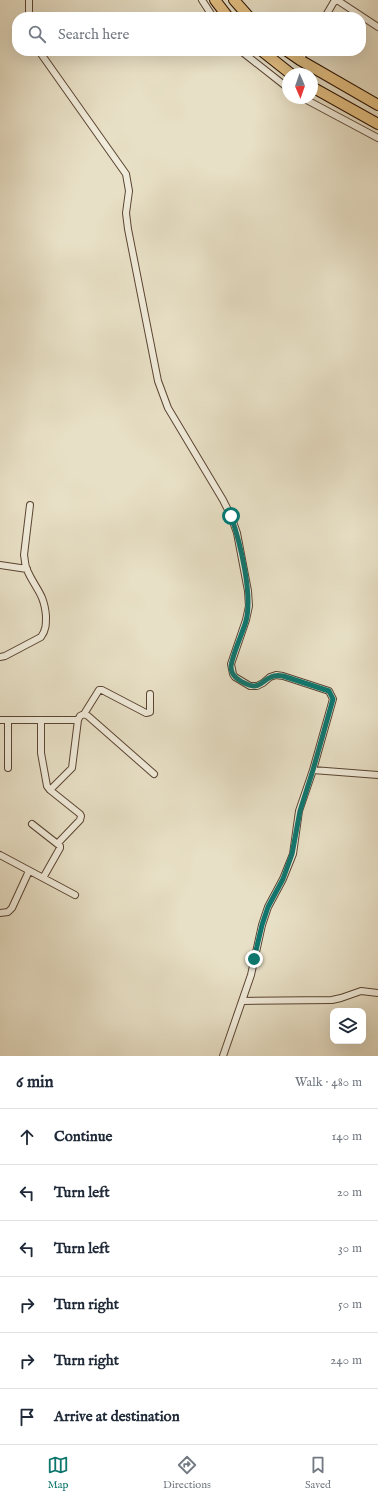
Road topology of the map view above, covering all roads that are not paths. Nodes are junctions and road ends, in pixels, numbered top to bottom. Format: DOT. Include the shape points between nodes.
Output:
graph roads {
  1 [pos="29,0"];
  2 [pos="202,0"];
  3 [pos="215,0"];
  4 [pos="234,0"];
  5 [pos="336,0"];
  6 [pos="29,12"];
  7 [pos="210,12"];
  8 [pos="224,12"];
  9 [pos="245,12"];
  10 [pos="328,12"];
  11 [pos="355,12"];
  12 [pos="366,19"];
  13 [pos="378,27"];
  14 [pos="43,56"];
  15 [pos="247,56"];
  16 [pos="268,56"];
  17 [pos="294,56"];
  18 [pos="302,56"];
  19 [pos="300,60"];
  20 [pos="283,68"];
  21 [pos="282,83"];
  22 [pos="318,90"];
  23 [pos="314,104"];
  24 [pos="378,105"];
  25 [pos="378,124"];
  26 [pos="378,138"];
  27 [pos="30,505"];
  28 [pos="0,565"];
  29 [pos="27,569"];
  30 [pos="0,657"];
  31 [pos="150,694"];
  32 [pos="84,714"];
  33 [pos="0,720"];
  34 [pos="8,720"];
  35 [pos="41,720"];
  36 [pos="78,720"];
  37 [pos="8,768"];
  38 [pos="313,770"];
  39 [pos="154,774"];
  40 [pos="378,775"];
  41 [pos="50,790"];
  42 [pos="32,824"];
  43 [pos="58,843"];
  44 [pos="0,855"];
  45 [pos="29,871"];
  46 [pos="43,878"];
  47 [pos="75,895"];
  48 [pos="0,913"];
  49 [pos="378,993"];
  50 [pos="242,1001"];
  51 [pos="223,1056"];
  1 -- 6 [label="street"];
  2 -- 7 [label="street"];
  3 -- 8 [label="highway"];
  4 -- 9 [label="highway"];
  5 -- 10 [label="street"];
  5 -- 11 [label="street"];
  12 -- 13 [label="street"];
  14 -- 38 [label="street" via="126,174 128,229 158,381 168,408 223,500 237,533 249,606 231,664 233,674 250,686 257,686 276,675 283,676 329,691 332,696 333,703"];
  15 -- 21 [label="street"];
  16 -- 20 [label="highway"];
  17 -- 19 [label="highway"];
  18 -- 19 [label="street"];
  19 -- 24 [label="highway"];
  22 -- 25 [label="highway"];
  23 -- 26 [label="street"];
  27 -- 29 [label="street" via="24,555"];
  28 -- 29 [label="street"];
  29 -- 30 [label="street" via="42,596 45,631 41,636"];
  31 -- 32 [label="street" via="150,712 146,714 98,690"];
  32 -- 36 [label="street"];
  32 -- 39 [label="street"];
  33 -- 34 [label="street"];
  34 -- 35 [label="street"];
  34 -- 37 [label="street"];
  35 -- 36 [label="street"];
  35 -- 41 [label="street" via="41,753 45,781"];
  36 -- 41 [label="street" via="72,768"];
  38 -- 40 [label="street"];
  38 -- 50 [label="street" via="300,811 292,854 283,879 268,907"];
  41 -- 43 [label="street" via="81,816"];
  42 -- 43 [label="street"];
  43 -- 46 [label="street" via="60,848"];
  44 -- 45 [label="street"];
  45 -- 46 [label="street"];
  45 -- 48 [label="street" via="12,908 8,912"];
  46 -- 47 [label="street"];
  49 -- 50 [label="street" via="361,991 332,1000"];
  50 -- 51 [label="street"];
}
